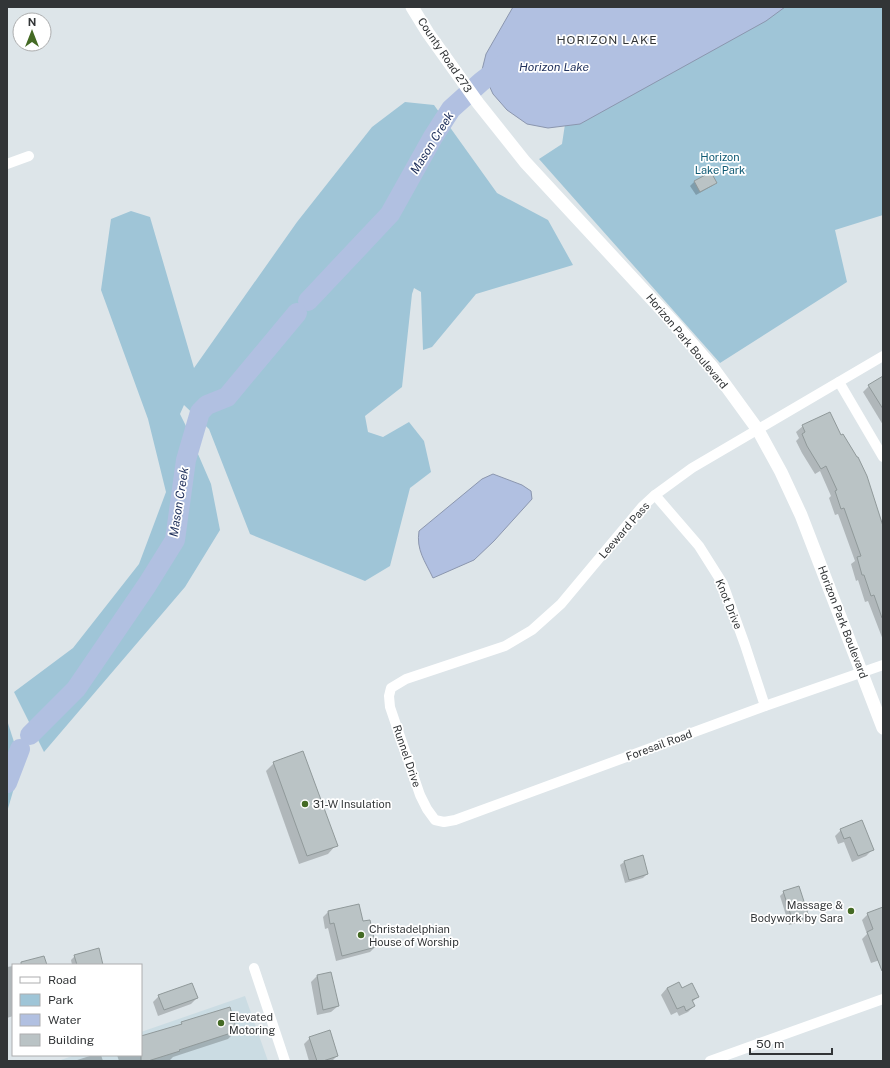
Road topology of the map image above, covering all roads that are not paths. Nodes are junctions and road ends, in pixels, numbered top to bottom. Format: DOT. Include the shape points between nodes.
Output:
graph roads {
  1 [pos="412,7"];
  2 [pos="478,103"];
  3 [pos="29,156"];
  4 [pos="7,164"];
  5 [pos="883,356"];
  6 [pos="839,382"];
  7 [pos="758,430"];
  8 [pos="883,457"];
  9 [pos="655,495"];
  10 [pos="883,665"];
  11 [pos="862,673"];
  12 [pos="391,688"];
  13 [pos="765,706"];
  14 [pos="883,728"];
  15 [pos="435,820"];
  16 [pos="254,968"];
  17 [pos="883,999"];
  18 [pos="285,1061"];
  19 [pos="710,1061"];
  1 -- 2 [label="street, County Road 273"];
  2 -- 7 [label="street, Horizon Park Boulevard" via="526,162 674,323 712,368"];
  3 -- 4 [label="street"];
  5 -- 6 [label="street, Leeward Pass"];
  6 -- 7 [label="street, Leeward Pass"];
  6 -- 8 [label="street"];
  7 -- 9 [label="street, Leeward Pass" via="692,468"];
  7 -- 11 [label="street, Horizon Park Boulevard" via="802,515"];
  9 -- 12 [label="street, Leeward Pass" via="642,507 561,604 532,630 504,646 406,680"];
  9 -- 13 [label="street, Knot Drive" via="699,546 723,584"];
  10 -- 11 [label="street, Foresail Road"];
  11 -- 13 [label="street, Foresail Road"];
  11 -- 14 [label="street, Horizon Park Boulevard"];
  12 -- 15 [label="street, Runnel Drive" via="390,707 420,795"];
  13 -- 15 [label="street, Foresail Road" via="456,820"];
  16 -- 18 [label="street"];
  17 -- 19 [label="street"];
}
